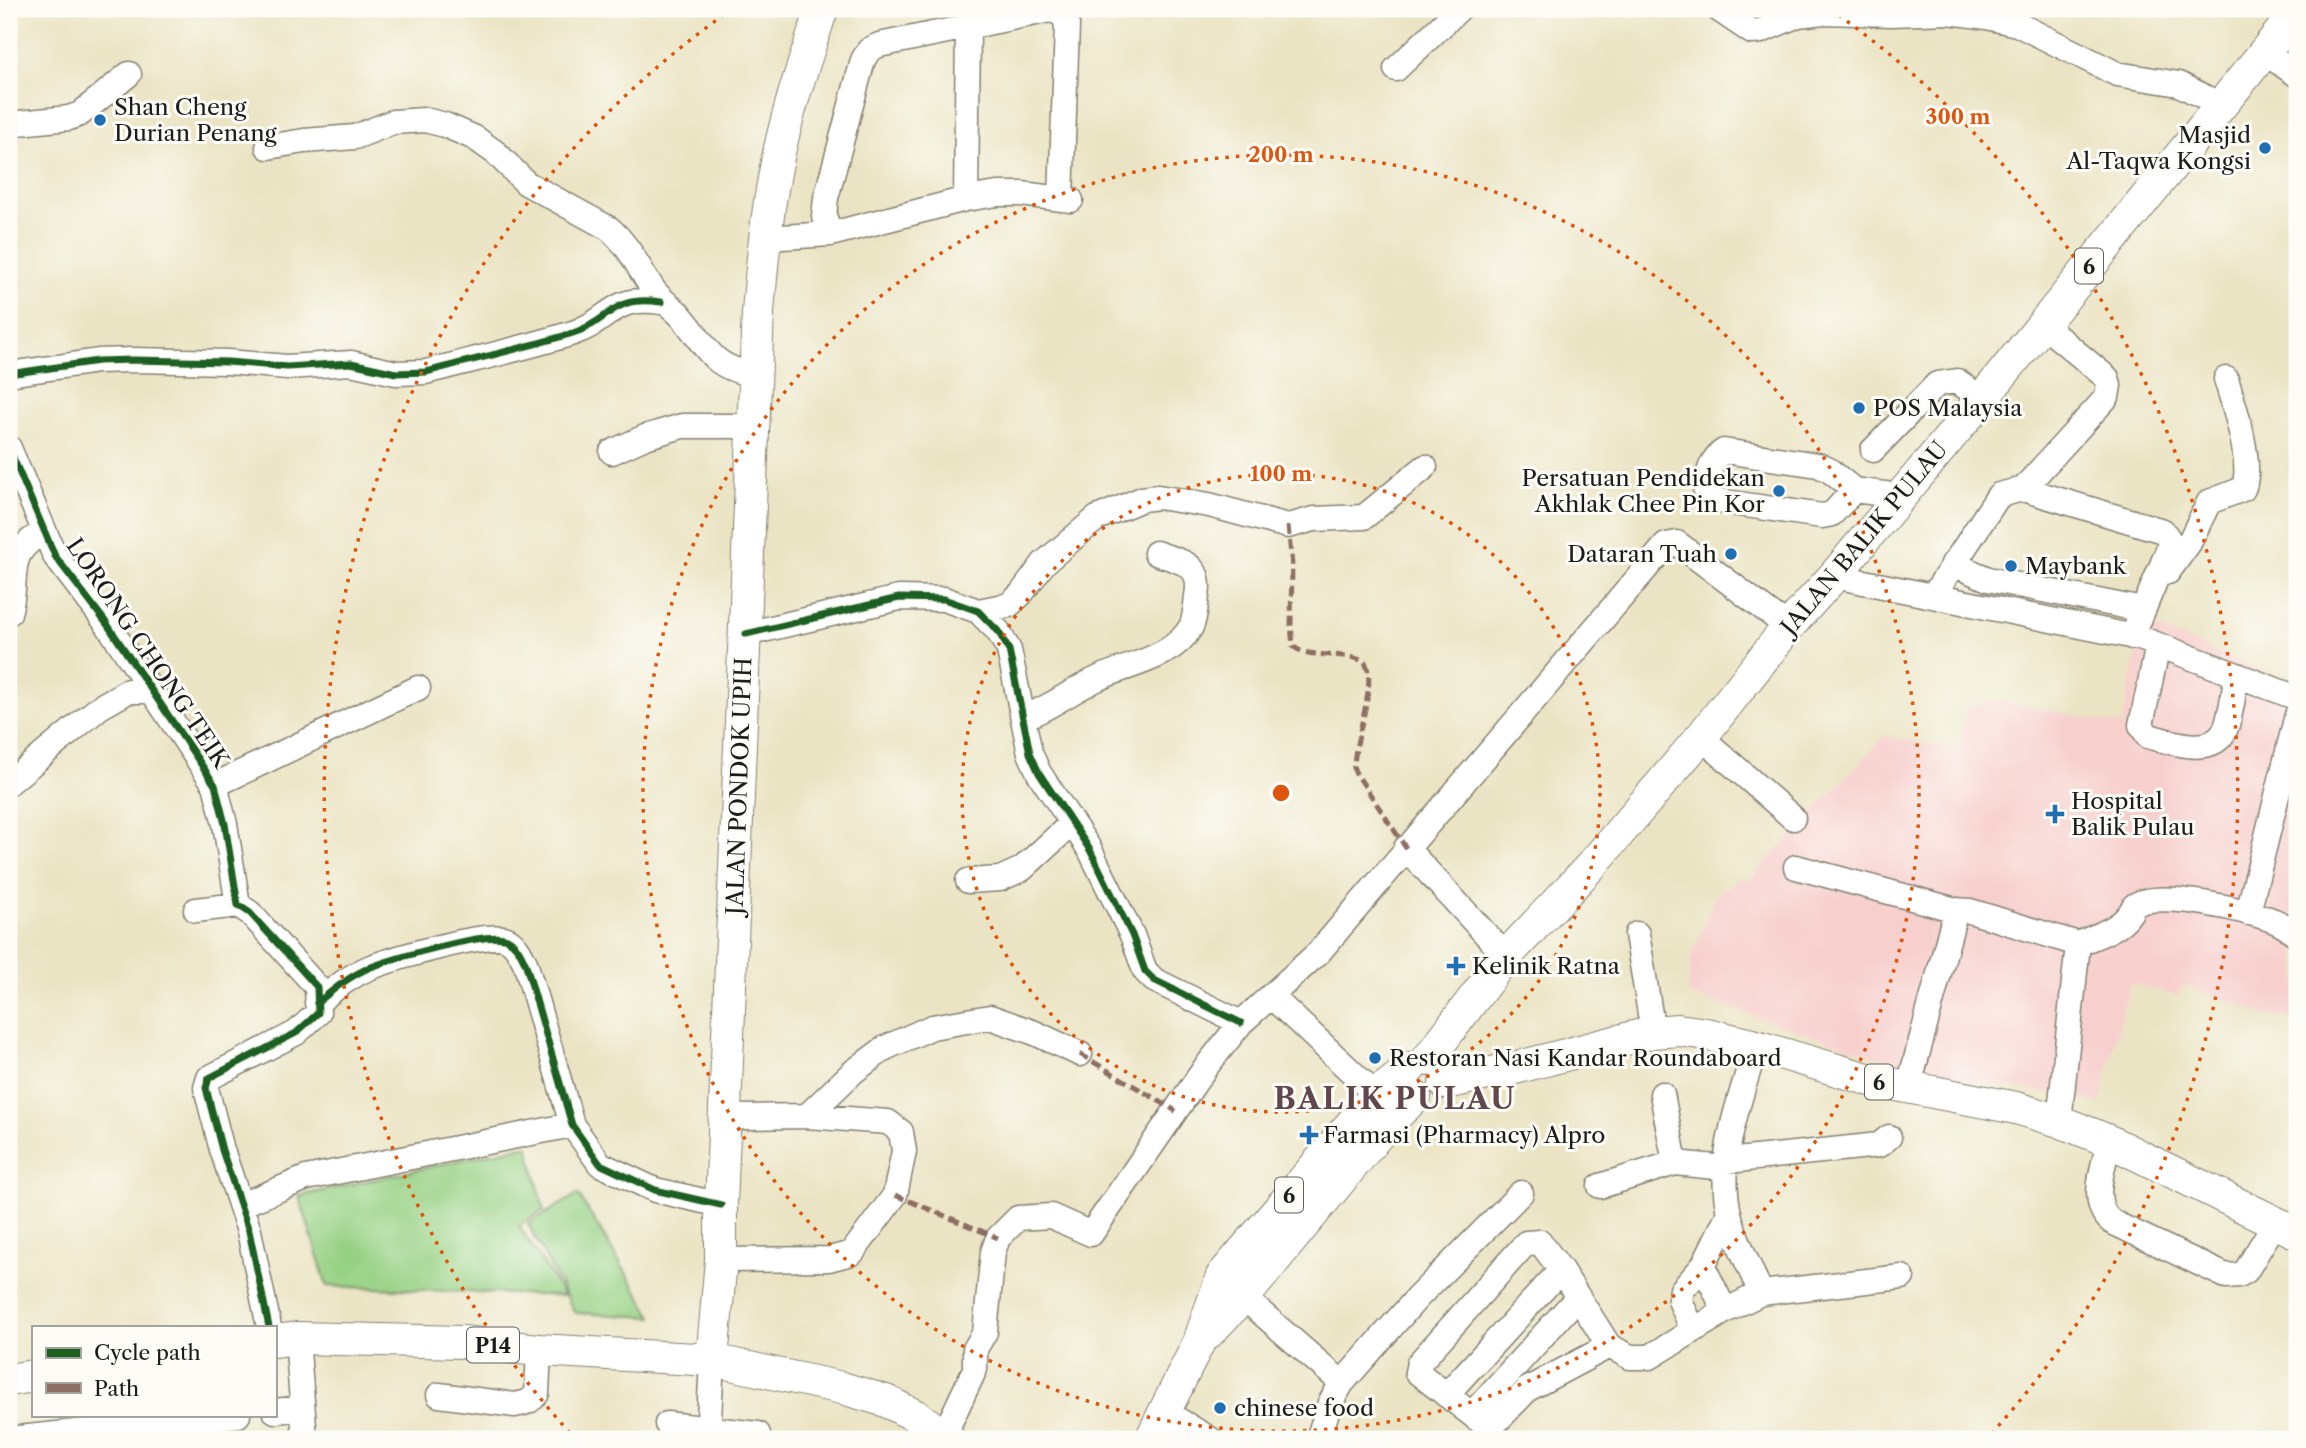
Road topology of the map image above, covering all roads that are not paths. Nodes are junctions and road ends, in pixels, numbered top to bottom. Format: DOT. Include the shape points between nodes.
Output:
graph roads {
  1 [pos="822,9"];
  2 [pos="1459,9"];
  3 [pos="1718,9"];
  4 [pos="1051,10"];
  5 [pos="2293,12"];
  6 [pos="968,27"];
  7 [pos="2264,51"];
  8 [pos="1396,69"];
  9 [pos="129,74"];
  10 [pos="2297,75"];
  11 [pos="2220,105"];
  12 [pos="9,124"];
  13 [pos="268,147"];
  14 [pos="966,199"];
  15 [pos="831,234"];
  16 [pos="765,238"];
  17 [pos="661,302"];
  18 [pos="2042,324"];
  19 [pos="9,374"];
  20 [pos="754,375"];
  21 [pos="2226,379"];
  22 [pos="1982,398"];
  23 [pos="754,426"];
  24 [pos="9,449"];
  25 [pos="1873,450"];
  26 [pos="612,452"];
  27 [pos="1425,467"];
  28 [pos="2023,489"];
  29 [pos="1854,490"];
  30 [pos="1900,496"];
  31 [pos="44,532"];
  32 [pos="1156,553"];
  33 [pos="1954,564"];
  34 [pos="1834,576"];
  35 [pos="2154,584"];
  36 [pos="1933,596"];
  37 [pos="2143,610"];
  38 [pos="978,611"];
  39 [pos="9,613"];
  40 [pos="1788,627"];
  41 [pos="746,634"];
  42 [pos="2132,637"];
  43 [pos="2158,645"];
  44 [pos="2237,675"];
  45 [pos="418,688"];
  46 [pos="151,691"];
  47 [pos="2297,698"];
  48 [pos="2297,715"];
  49 [pos="1023,718"];
  50 [pos="1701,737"];
  51 [pos="9,783"];
  52 [pos="215,785"];
  53 [pos="1793,818"];
  54 [pos="1071,824"];
  55 [pos="1406,848"];
  56 [pos="1796,867"];
  57 [pos="968,881"];
  58 [pos="237,905"];
  59 [pos="196,910"];
  60 [pos="1956,910"];
  61 [pos="2248,913"];
  62 [pos="1637,934"];
  63 [pos="2297,936"];
  64 [pos="2078,944"];
  65 [pos="1506,956"];
  66 [pos="1271,996"];
  67 [pos="317,1003"];
  68 [pos="1241,1023"];
  69 [pos="1653,1032"];
  70 [pos="1756,1046"];
  71 [pos="1080,1054"];
  72 [pos="1424,1077"];
  73 [pos="1908,1089"];
  74 [pos="1662,1094"];
  75 [pos="1376,1095"];
  76 [pos="724,1115"];
  77 [pos="807,1116"];
  78 [pos="2059,1121"];
  79 [pos="572,1125"];
  80 [pos="1889,1137"];
  81 [pos="2109,1142"];
  82 [pos="1675,1163"];
  83 [pos="1727,1165"];
  84 [pos="1600,1186"];
  85 [pos="1521,1193"];
  86 [pos="241,1205"];
  87 [pos="721,1205"];
  88 [pos="1729,1213"];
  89 [pos="2287,1227"];
  90 [pos="721,1260"];
  91 [pos="1703,1266"];
  92 [pos="1561,1270"];
  93 [pos="1902,1277"];
  94 [pos="1761,1293"];
  95 [pos="1243,1297"];
  96 [pos="1578,1297"];
  97 [pos="1725,1311"];
  98 [pos="1693,1331"];
  99 [pos="280,1335"];
  100 [pos="1199,1342"];
  101 [pos="1609,1346"];
  102 [pos="539,1350"];
  103 [pos="712,1360"];
  104 [pos="32,1376"];
  105 [pos="9,1380"];
  106 [pos="1342,1383"];
  107 [pos="439,1395"];
  108 [pos="1446,1395"];
  109 [pos="302,1408"];
  110 [pos="276,1411"];
  111 [pos="1472,1414"];
  112 [pos="228,1416"];
  113 [pos="667,1424"];
  114 [pos="1158,1426"];
  115 [pos="709,1434"];
  116 [pos="758,1434"];
  117 [pos="946,1437"];
  118 [pos="9,1439"];
  119 [pos="305,1439"];
  120 [pos="1210,1439"];
  121 [pos="1318,1439"];
  1 -- 16 [label="main road, JALAN PONDOK UPIH" via="792,100"];
  2 -- 8 [label="street"];
  3 -- 11 [label="street" via="1752,32 1798,15 1823,12 1949,12 1987,17 2017,24 2117,74 2179,84"];
  4 -- 6 [label="street"];
  4 -- 14 [label="street" via="1058,11 1067,24 1066,199 1021,194"];
  5 -- 7 [label="main road, JALAN BALIK PULAU / 6"];
  6 -- 14 [label="street"];
  6 -- 15 [label="street" via="869,50 826,198 824,216"];
  7 -- 10 [label="street"];
  7 -- 11 [label="main road, JALAN BALIK PULAU / 6"];
  9 -- 12 [label="street" via="80,114"];
  11 -- 18 [label="main road, JALAN BALIK PULAU / 6"];
  13 -- 17 [label="street" via="355,137 408,120 445,125 496,153 526,183 610,229 633,254"];
  14 -- 15 [label="street"];
  15 -- 16 [label="street"];
  16 -- 20 [label="main road, JALAN PONDOK UPIH"];
  17 -- 19 [label="street" via="622,303 578,331 410,374 352,363 286,367 133,360"];
  17 -- 20 [label="street" via="679,314 719,363"];
  18 -- 22 [label="main road, JALAN BALIK PULAU / 6"];
  18 -- 28 [label="street" via="2107,378 2109,385 2107,397"];
  20 -- 23 [label="main road, JALAN PONDOK UPIH"];
  21 -- 35 [label="street" via="2243,442 2247,481 2243,489 2208,502 2189,543 2170,571"];
  22 -- 25 [label="street" via="1957,381 1937,384"];
  22 -- 30 [label="main road, JALAN BALIK PULAU / 6"];
  23 -- 26 [label="street" via="682,426"];
  23 -- 41 [label="main road, JALAN PONDOK UPIH"];
  24 -- 31 [label="street, LORONG CHONG TEIK"];
  27 -- 38 [label="street" via="1364,517 1314,519 1288,526 1209,505 1142,499 1097,519 1044,563 1009,605"];
  28 -- 33 [label="street" via="1999,495"];
  28 -- 35 [label="street" via="2163,531 2171,543"];
  29 -- 29 [label="street" via="1832,514 1822,516 1711,500 1704,488 1716,457 1724,451 1818,465"];
  29 -- 30 [label="street"];
  30 -- 34 [label="main road, JALAN BALIK PULAU / 6"];
  31 -- 39 [label="street" via="22,547 14,564"];
  31 -- 46 [label="street, LORONG CHONG TEIK" via="55,556"];
  32 -- 49 [label="street" via="1188,564 1197,573 1192,626 1177,643 1140,664 1100,678"];
  33 -- 36 [label="street"];
  33 -- 37 [label="street" via="1988,579"];
  34 -- 36 [label="street"];
  34 -- 40 [label="main road, JALAN BALIK PULAU / 6"];
  35 -- 37 [label="street"];
  36 -- 42 [label="street"];
  37 -- 42 [label="street"];
  38 -- 41 [label="street" via="944,600 899,598"];
  38 -- 49 [label="street" via="1009,650"];
  40 -- 50 [label="main road, JALAN BALIK PULAU / 6"];
  40 -- 55 [label="street" via="1677,543 1667,545"];
  41 -- 76 [label="main road, JALAN PONDOK UPIH"];
  42 -- 43 [label="street"];
  43 -- 44 [label="street"];
  43 -- 44 [label="street" via="2141,725 2148,736 2189,745 2219,739"];
  44 -- 47 [label="street"];
  45 -- 52 [label="street"];
  46 -- 51 [label="street" via="128,691 100,707"];
  46 -- 52 [label="street, LORONG CHONG TEIK"];
  48 -- 61 [label="street"];
  49 -- 54 [label="street" via="1039,774"];
  50 -- 53 [label="street"];
  50 -- 65 [label="main road, JALAN BALIK PULAU / 6" via="1590,867"];
  52 -- 58 [label="street, LORONG CHONG TEIK" via="226,824"];
  54 -- 57 [label="street" via="1022,869 1000,879"];
  54 -- 68 [label="street" via="1090,850 1145,971 1154,980"];
  55 -- 65 [label="street"];
  55 -- 66 [label="street" via="1319,952"];
  56 -- 60 [label="street"];
  58 -- 59 [label="street"];
  58 -- 67 [label="street" via="250,913 317,987"];
  60 -- 64 [label="street"];
  60 -- 73 [label="street"];
  61 -- 63 [label="street" via="2277,922"];
  61 -- 64 [label="street" via="2150,898 2134,906 2121,924"];
  62 -- 69 [label="street"];
  64 -- 78 [label="street"];
  65 -- 72 [label="main road, JALAN BALIK PULAU / 6"];
  66 -- 68 [label="street"];
  66 -- 75 [label="street"];
  67 -- 79 [label="street" via="371,967 486,937 507,939 526,965"];
  67 -- 86 [label="street" via="318,1013 296,1033 209,1078 206,1088"];
  68 -- 117 [label="street" via="1091,1234 1051,1216 1018,1217 998,1238 985,1332"];
  69 -- 70 [label="main road, 6" via="1678,1030"];
  69 -- 72 [label="main road, 6" via="1511,1069"];
  70 -- 73 [label="main road, 6"];
  70 -- 83 [label="street" via="1728,1139"];
  71 -- 77 [label="street" via="990,1017 932,1027 885,1048"];
  72 -- 75 [label="main road, JALAN BALIK PULAU / 6"];
  72 -- 95 [label="main road, JALAN BALIK PULAU / 6"];
  73 -- 78 [label="main road, 6" via="2016,1108"];
  74 -- 82 [label="street"];
  75 -- 100 [label="main road, JALAN BALIK PULAU / 6" via="1222,1276"];
  76 -- 77 [label="street"];
  76 -- 87 [label="main road, JALAN PONDOK UPIH"];
  77 -- 90 [label="street" via="888,1122 901,1132 904,1152 895,1195 852,1253 829,1259"];
  78 -- 81 [label="main road, 6"];
  79 -- 86 [label="street" via="306,1178"];
  79 -- 87 [label="street" via="600,1164 655,1190"];
  80 -- 83 [label="street" via="1880,1145"];
  81 -- 89 [label="main road, 6"];
  81 -- 89 [label="street" via="2098,1200 2105,1217 2225,1276 2246,1271"];
  82 -- 83 [label="street"];
  82 -- 84 [label="street"];
  83 -- 88 [label="street"];
  85 -- 106 [label="street" via="1417,1298"];
  86 -- 99 [label="street"];
  87 -- 90 [label="main road, JALAN PONDOK UPIH"];
  88 -- 91 [label="street"];
  88 -- 94 [label="street"];
  90 -- 103 [label="main road, JALAN PONDOK UPIH"];
  91 -- 97 [label="street"];
  91 -- 98 [label="street" via="1680,1300"];
  92 -- 96 [label="street"];
  92 -- 108 [label="street"];
  92 -- 108 [label="street" via="1540,1242 1526,1243 1419,1363 1419,1375"];
  93 -- 94 [label="street"];
  94 -- 97 [label="street"];
  95 -- 100 [label="main road, JALAN BALIK PULAU / 6"];
  95 -- 106 [label="street"];
  96 -- 101 [label="street"];
  96 -- 111 [label="street"];
  97 -- 98 [label="street"];
  98 -- 101 [label="street" via="1650,1357 1630,1357"];
  99 -- 102 [label="main road, P14" via="463,1342"];
  99 -- 109 [label="street"];
  100 -- 114 [label="main road, JALAN BALIK PULAU / 6"];
  101 -- 111 [label="street" via="1528,1389 1493,1424 1484,1424"];
  102 -- 103 [label="main road, P14"];
  102 -- 107 [label="street" via="537,1393 526,1403"];
  103 -- 115 [label="street"];
  103 -- 117 [label="main road, P14" via="886,1401"];
  104 -- 105 [label="main road"];
  106 -- 121 [label="street"];
  108 -- 111 [label="street"];
  109 -- 110 [label="street"];
  109 -- 119 [label="street"];
  112 -- 118 [label="street"];
  113 -- 115 [label="street"];
  114 -- 120 [label="street"];
  115 -- 116 [label="street"];
}
